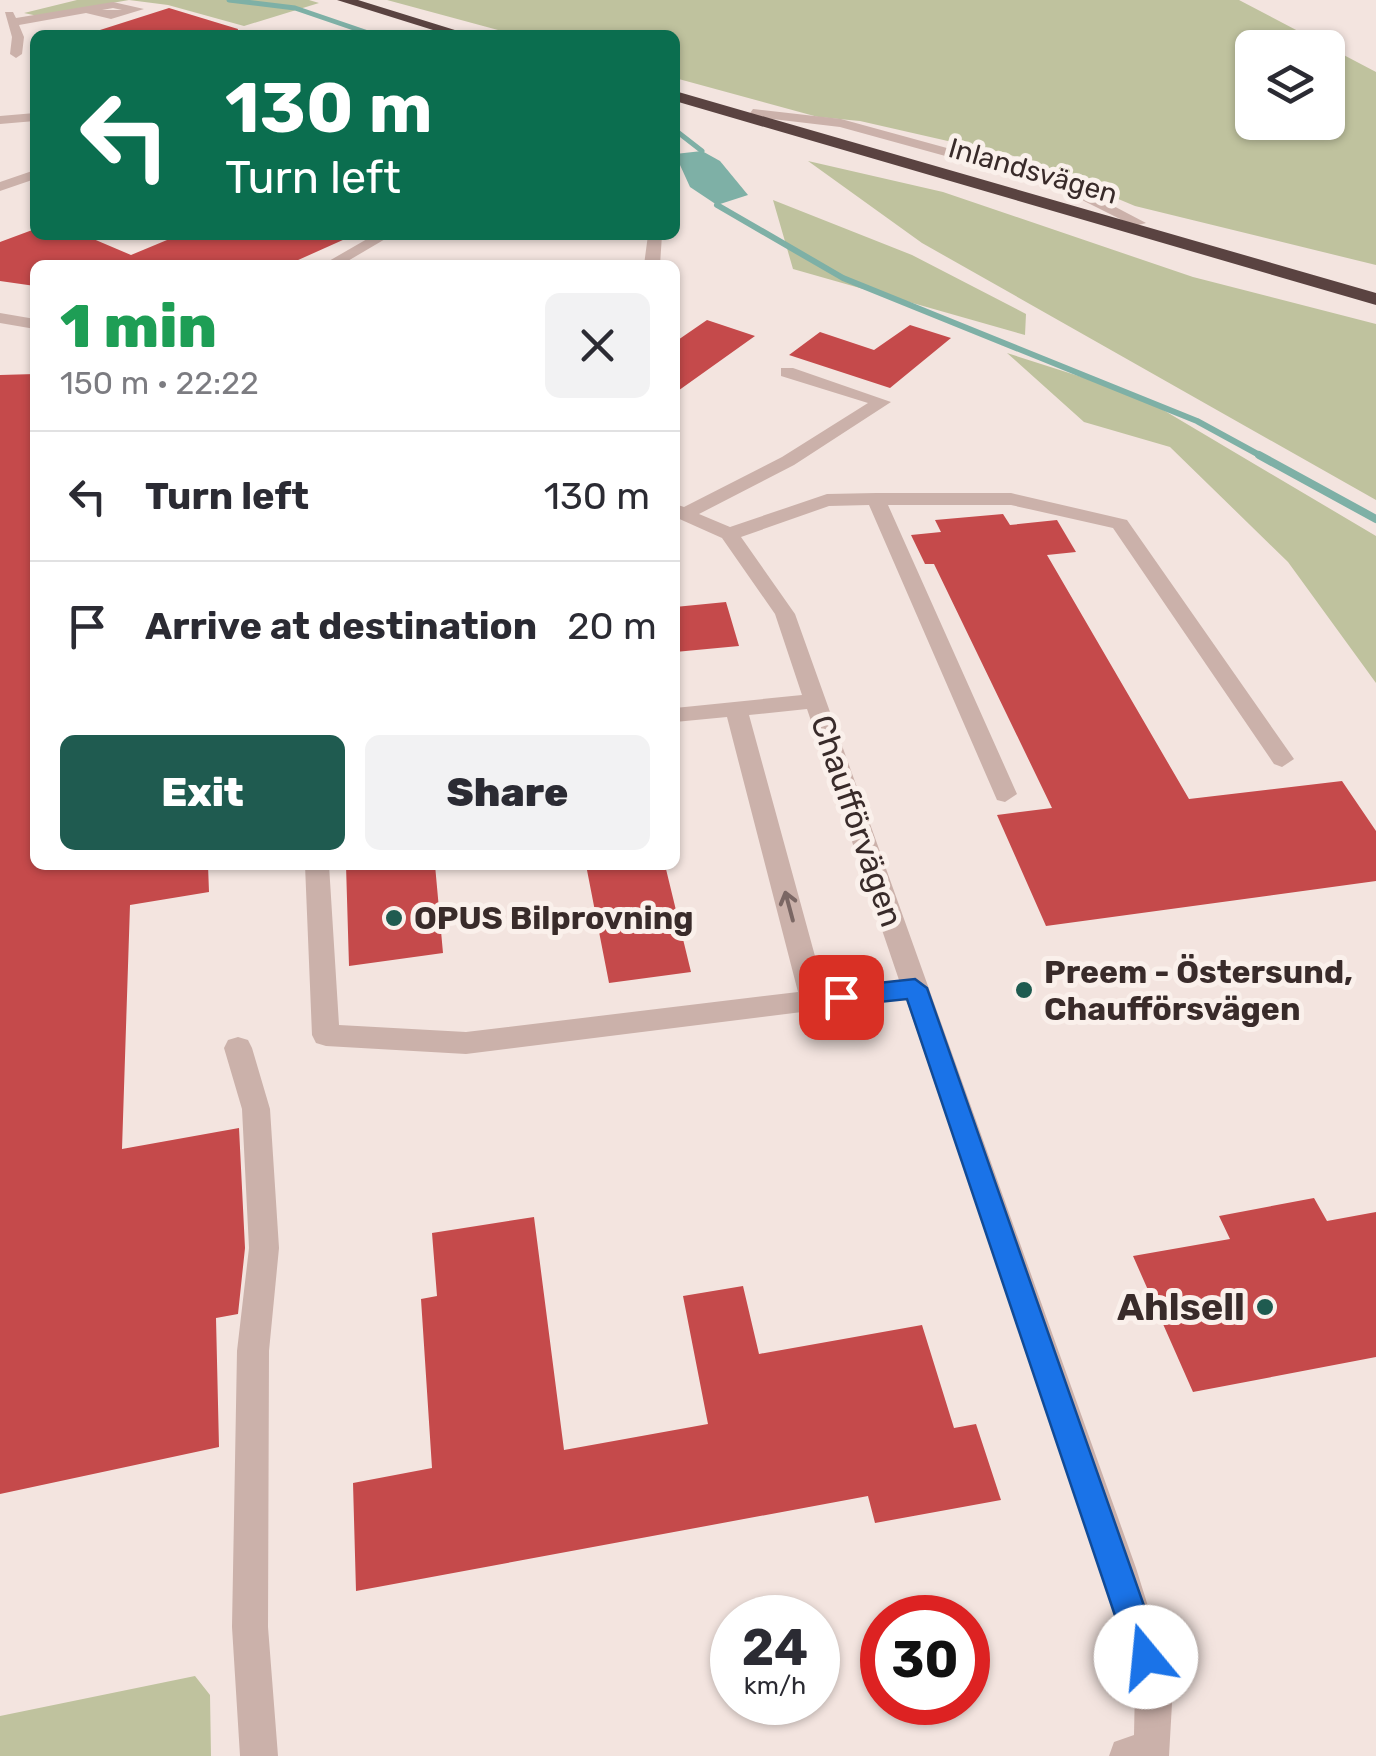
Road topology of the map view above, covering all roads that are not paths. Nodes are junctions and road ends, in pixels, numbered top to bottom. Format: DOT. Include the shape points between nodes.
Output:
graph roads {
  1 [pos="63,0"];
  2 [pos="344,0"];
  3 [pos="366,0"];
  4 [pos="88,10"];
  5 [pos="7,14"];
  6 [pos="447,30"];
  7 [pos="469,30"];
  8 [pos="16,54"];
  9 [pos="680,94"];
  10 [pos="680,94"];
  11 [pos="0,118"];
  12 [pos="30,118"];
  13 [pos="30,176"];
  14 [pos="0,187"];
  15 [pos="377,240"];
  16 [pos="339,260"];
  17 [pos="1376,290"];
  18 [pos="1376,299"];
  19 [pos="0,318"];
  20 [pos="30,323"];
  21 [pos="787,372"];
  22 [pos="876,499"];
  23 [pos="680,512"];
  24 [pos="729,534"];
  25 [pos="815,701"];
  26 [pos="736,708"];
  27 [pos="680,714"];
  28 [pos="1282,759"];
  29 [pos="1004,794"];
  30 [pos="317,870"];
  31 [pos="915,988"];
  32 [pos="814,1000"];
  33 [pos="238,1048"];
  34 [pos="1140,1752"];
  35 [pos="259,1756"];
  1 -- 5 [label="street"];
  2 -- 6 [label="highway"];
  3 -- 7 [label="highway"];
  4 -- 5 [label="street"];
  5 -- 8 [label="street"];
  9 -- 17 [label="highway, Inlandsvägen"];
  10 -- 18 [label="highway, Inlandsvägen"];
  11 -- 12 [label="street"];
  13 -- 14 [label="street"];
  15 -- 16 [label="street"];
  19 -- 20 [label="street"];
  21 -- 23 [label="street" via="882,402 788,461"];
  22 -- 24 [label="street" via="828,500"];
  22 -- 28 [label="street" via="1010,499 1120,524"];
  22 -- 29 [label="street"];
  23 -- 24 [label="street"];
  24 -- 25 [label="street, Chaufförvägen" via="784,614"];
  25 -- 26 [label="street"];
  25 -- 31 [label="street, Chaufförvägen"];
  26 -- 27 [label="street"];
  32 -- 26 [label="street, one-way"];
  30 -- 32 [label="street" via="326,1035 466,1044"];
  31 -- 32 [label="street"];
  31 -- 34 [label="street, Chaufförvägen" via="1154,1686"];
  33 -- 35 [label="street" via="256,1109 264,1248 253,1351 250,1627"];
}
